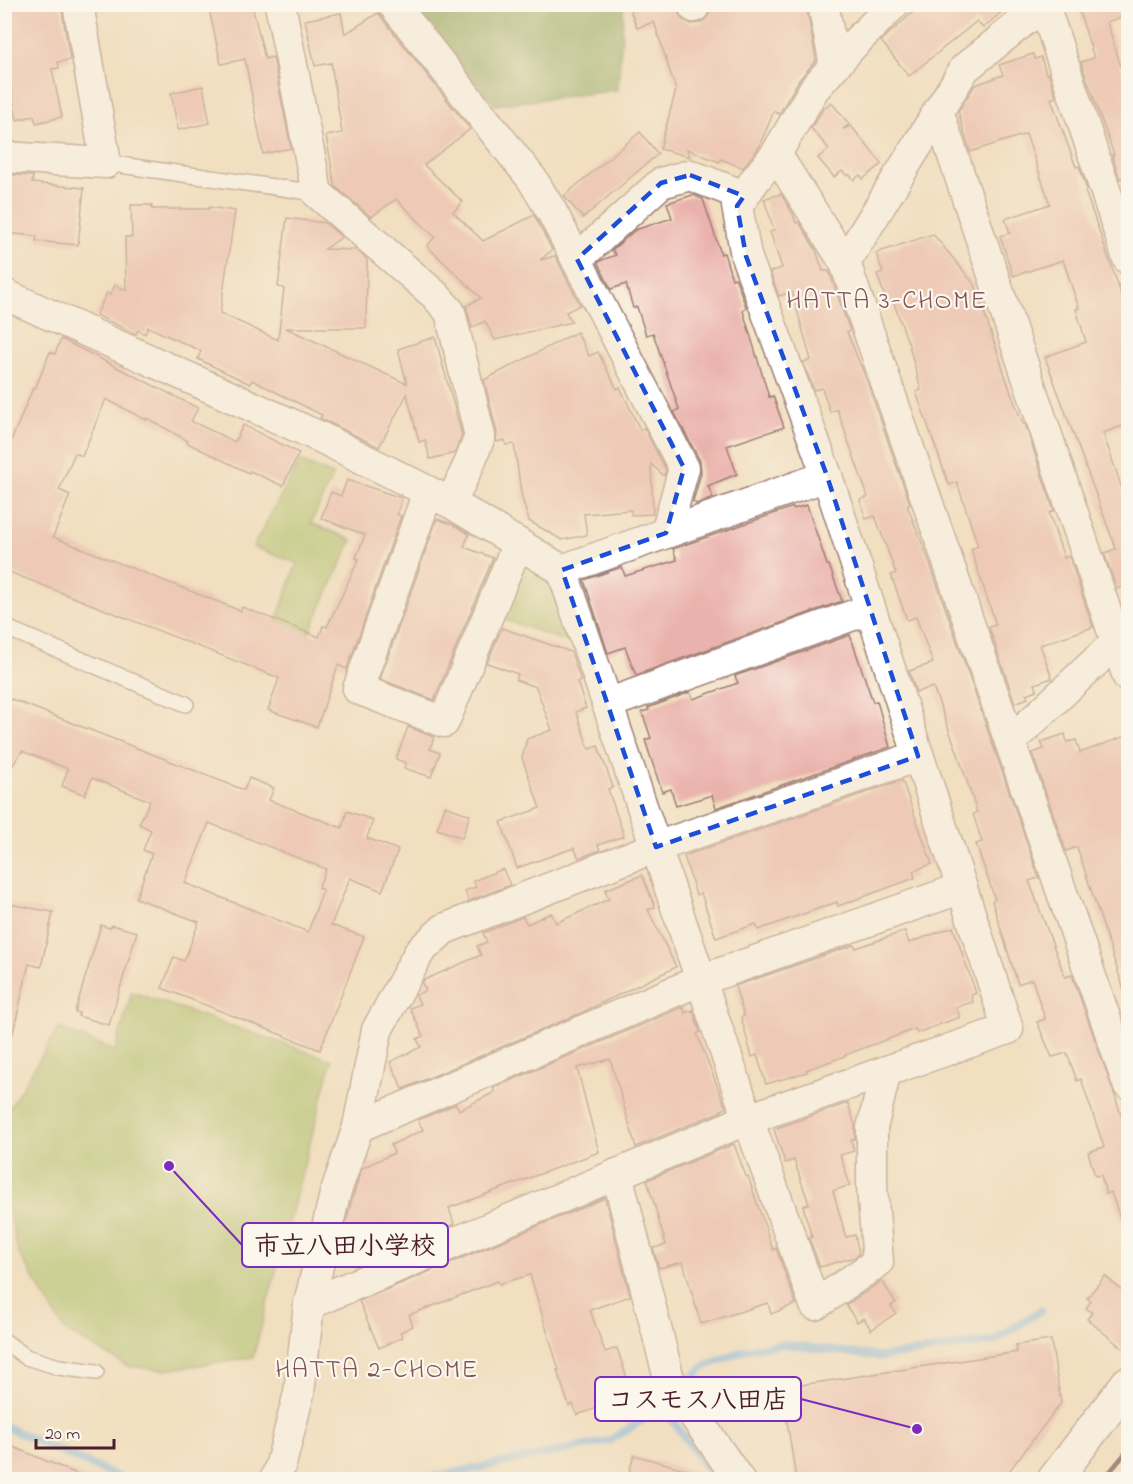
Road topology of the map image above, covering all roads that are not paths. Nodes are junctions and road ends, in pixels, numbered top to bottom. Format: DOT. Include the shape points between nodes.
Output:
graph roads {
  1 [pos="78,4"];
  2 [pos="393,4"];
  3 [pos="823,4"];
  4 [pos="894,4"];
  5 [pos="1044,5"];
  6 [pos="288,6"];
  7 [pos="835,64"];
  8 [pos="938,111"];
  9 [pos="776,154"];
  10 [pos="4,157"];
  11 [pos="106,163"];
  12 [pos="317,193"];
  13 [pos="744,196"];
  14 [pos="576,259"];
  15 [pos="1128,259"];
  16 [pos="845,262"];
  17 [pos="4,294"];
  18 [pos="827,476"];
  19 [pos="439,498"];
  20 [pos="666,533"];
  21 [pos="518,543"];
  22 [pos="562,570"];
  23 [pos="870,609"];
  24 [pos="4,627"];
  25 [pos="1122,636"];
  26 [pos="1128,677"];
  27 [pos="186,704"];
  28 [pos="607,704"];
  29 [pos="1010,742"];
  30 [pos="918,756"];
  31 [pos="656,847"];
  32 [pos="962,888"];
  33 [pos="701,980"];
  34 [pos="886,1071"];
  35 [pos="1128,1084"];
  36 [pos="748,1119"];
  37 [pos="358,1127"];
  38 [pos="617,1174"];
  39 [pos="309,1304"];
  40 [pos="4,1341"];
  41 [pos="96,1372"];
  42 [pos="1128,1383"];
  43 [pos="274,1479"];
  44 [pos="739,1479"];
  45 [pos="1054,1479"];
  1 -- 11 [label="street"];
  2 -- 14 [label="street" via="532,179"];
  3 -- 7 [label="street"];
  4 -- 7 [label="street"];
  5 -- 8 [label="street" via="965,68"];
  5 -- 15 [label="street"];
  6 -- 12 [label="street"];
  7 -- 9 [label="street" via="814,89"];
  8 -- 16 [label="street"];
  8 -- 25 [label="street"];
  9 -- 13 [label="street"];
  9 -- 16 [label="street"];
  10 -- 11 [label="street"];
  11 -- 12 [label="lane"];
  12 -- 19 [label="street" via="450,312 480,436 470,462"];
  13 -- 14 [label="street" via="690,174 661,183"];
  13 -- 18 [label="street" via="737,206 746,256"];
  14 -- 20 [label="street" via="684,468"];
  16 -- 29 [label="street"];
  17 -- 19 [label="street" via="324,439"];
  18 -- 20 [label="street"];
  18 -- 23 [label="street"];
  19 -- 21 [label="street"];
  19 -- 21 [label="street" via="358,689 444,722"];
  20 -- 22 [label="street"];
  21 -- 22 [label="street"];
  22 -- 28 [label="street"];
  23 -- 28 [label="street"];
  23 -- 30 [label="street"];
  24 -- 27 [label="lane"];
  25 -- 26 [label="street"];
  25 -- 29 [label="street"];
  28 -- 31 [label="street"];
  29 -- 35 [label="street"];
  30 -- 31 [label="street"];
  30 -- 32 [label="street"];
  31 -- 33 [label="street"];
  31 -- 37 [label="street" via="444,929 420,951 377,1030"];
  32 -- 33 [label="street"];
  32 -- 34 [label="street" via="1008,1029"];
  33 -- 36 [label="street"];
  33 -- 37 [label="street"];
  34 -- 36 [label="street"];
  34 -- 36 [label="street" via="872,1128 878,1262 815,1305"];
  36 -- 38 [label="street"];
  37 -- 39 [label="street" via="335,1194"];
  38 -- 39 [label="street"];
  38 -- 44 [label="street" via="669,1379"];
  39 -- 43 [label="street" via="299,1393"];
  40 -- 41 [label="lane" via="26,1357"];
  42 -- 45 [label="street"];
}
